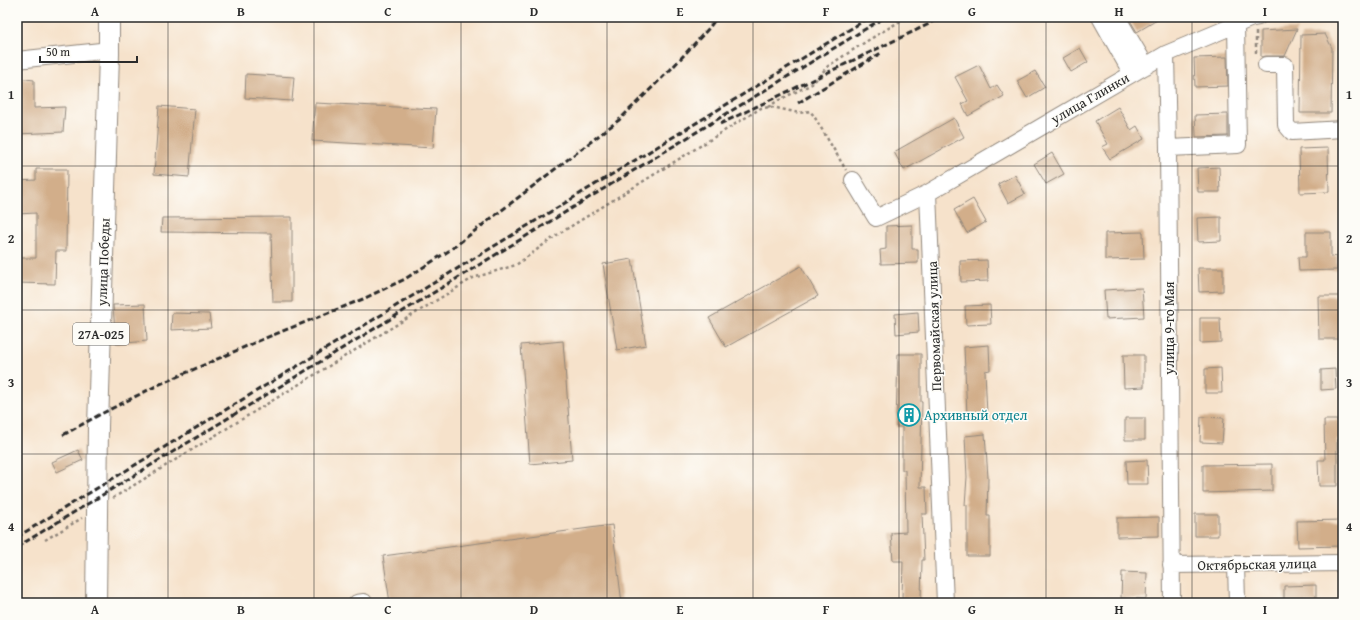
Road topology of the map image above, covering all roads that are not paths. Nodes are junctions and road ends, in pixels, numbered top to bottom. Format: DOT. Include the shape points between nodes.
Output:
graph roads {
  1 [pos="110,17"];
  2 [pos="1100,17"];
  3 [pos="1117,17"];
  4 [pos="1256,17"];
  5 [pos="1236,24"];
  6 [pos="110,50"];
  7 [pos="1166,54"];
  8 [pos="17,60"];
  9 [pos="1266,65"];
  10 [pos="1146,66"];
  11 [pos="1132,74"];
  12 [pos="1343,129"];
  13 [pos="1168,148"];
  14 [pos="853,180"];
  15 [pos="928,193"];
  16 [pos="1343,563"];
  17 [pos="1236,564"];
  18 [pos="1171,565"];
  19 [pos="96,603"];
  20 [pos="946,603"];
  21 [pos="1172,603"];
  22 [pos="1237,603"];
  1 -- 6 [label="main road, улица Победы / 27А-025"];
  2 -- 11 [label="street"];
  3 -- 10 [label="street"];
  4 -- 5 [label="street, улица Глинки"];
  5 -- 7 [label="street, улица Глинки"];
  5 -- 13 [label="street" via="1238,145"];
  6 -- 8 [label="street"];
  6 -- 19 [label="main road, улица Победы / 27А-025" via="97,458"];
  7 -- 10 [label="street, улица Глинки"];
  7 -- 13 [label="street, улица 9-го Мая"];
  9 -- 12 [label="street" via="1285,65 1286,125 1292,132"];
  10 -- 11 [label="street, улица Глинки"];
  11 -- 15 [label="street, улица Глинки"];
  13 -- 18 [label="street, улица 9-го Мая"];
  14 -- 15 [label="street, улица Глинки" via="876,218"];
  15 -- 20 [label="street, Первомайская улица"];
  16 -- 17 [label="street, Октябрьская улица"];
  17 -- 18 [label="street, Октябрьская улица"];
  17 -- 22 [label="street"];
  18 -- 21 [label="street, улица 9-го Мая"];
}
